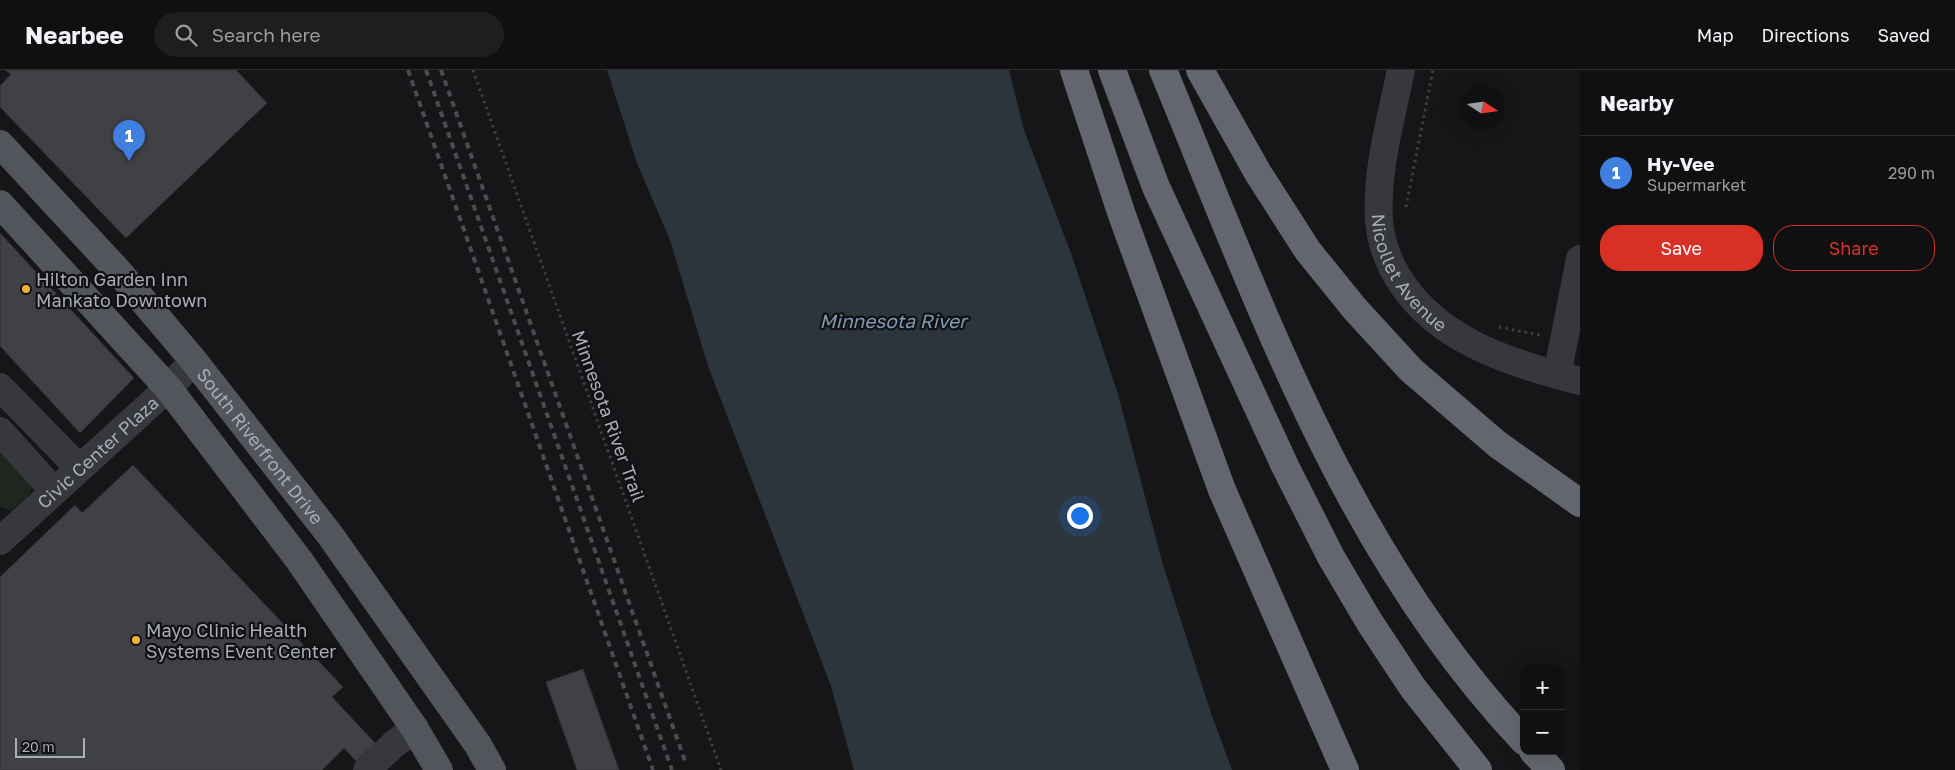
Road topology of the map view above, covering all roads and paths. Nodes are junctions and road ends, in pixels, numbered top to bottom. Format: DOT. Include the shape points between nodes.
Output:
graph roads {
  1 [pos="473,70"];
  2 [pos="1074,70"];
  3 [pos="1112,70"];
  4 [pos="1163,70"];
  5 [pos="1200,70"];
  6 [pos="1401,70"];
  7 [pos="1432,70"];
  8 [pos="0,144"];
  9 [pos="0,204"];
  10 [pos="1405,212"];
  11 [pos="1580,259"];
  12 [pos="1490,325"];
  13 [pos="1563,345"];
  14 [pos="194,361"];
  15 [pos="1568,378"];
  16 [pos="0,387"];
  17 [pos="168,388"];
  18 [pos="0,431"];
  19 [pos="79,468"];
  20 [pos="54,491"];
  21 [pos="1580,503"];
  22 [pos="0,541"];
  23 [pos="415,729"];
  24 [pos="1520,736"];
  25 [pos="1537,755"];
  26 [pos="367,770"];
  27 [pos="440,770"];
  28 [pos="492,770"];
  29 [pos="721,770"];
  30 [pos="1344,770"];
  31 [pos="1478,770"];
  32 [pos="1551,770"];
  1 -- 29 [label="path, Minnesota River Trail"];
  2 -- 30 [label="highway" via="1122,215 1222,490"];
  3 -- 31 [label="highway" via="1156,187 1285,466 1331,557 1413,688"];
  4 -- 24 [label="highway" via="1290,376 1333,465 1386,560 1449,650"];
  5 -- 21 [label="highway" via="1258,173 1308,251 1355,309 1418,376 1497,444"];
  6 -- 15 [label="street, Nicollet Avenue" via="1380,174 1378,219 1382,245 1404,289 1432,317 1466,341 1508,360"];
  7 -- 10 [label="path"];
  8 -- 14 [label="main road, South Riverfront Drive" via="118,270"];
  9 -- 17 [label="main road, South Riverfront Drive"];
  11 -- 13 [label="street"];
  12 -- 13 [label="path" via="1548,336"];
  13 -- 15 [label="street"];
  14 -- 17 [label="street, Civic Center Plaza"];
  14 -- 28 [label="main road, South Riverfront Drive" via="330,535 478,745"];
  16 -- 19 [label="street"];
  17 -- 19 [label="street, Civic Center Plaza"];
  17 -- 23 [label="main road, South Riverfront Drive" via="299,560"];
  18 -- 20 [label="street"];
  19 -- 20 [label="street, Civic Center Plaza"];
  20 -- 22 [label="street, Civic Center Plaza"];
  23 -- 26 [label="street"];
  23 -- 27 [label="main road, South Riverfront Drive"];
  25 -- 32 [label="highway"];
}
